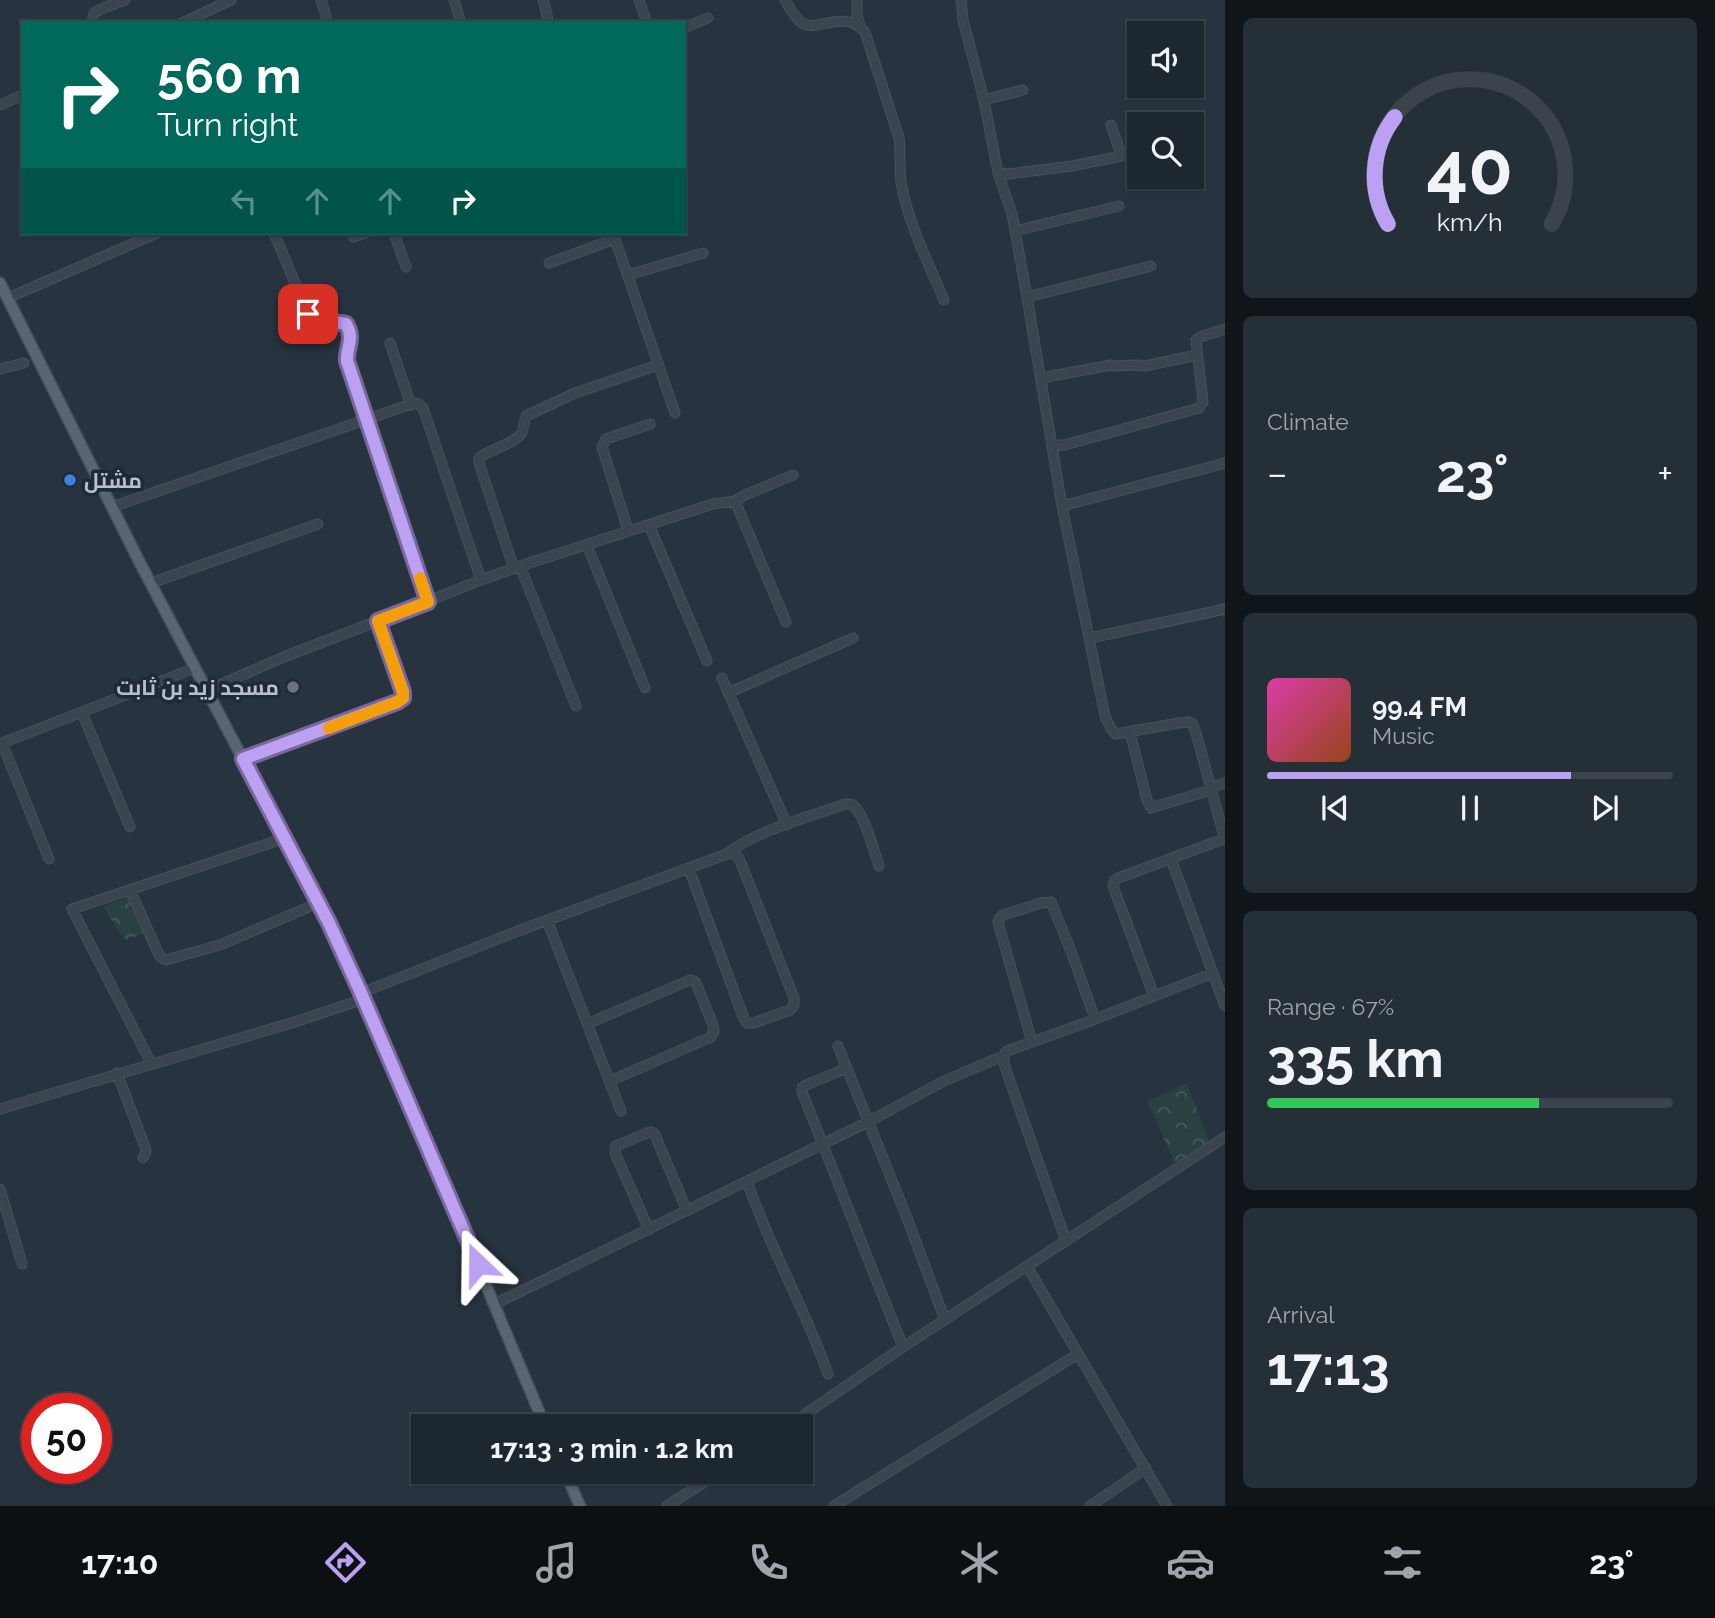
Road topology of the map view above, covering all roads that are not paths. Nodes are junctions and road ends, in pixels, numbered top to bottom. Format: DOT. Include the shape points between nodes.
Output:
graph roads {
  1 [pos="125,0"];
  2 [pos="231,0"];
  3 [pos="321,0"];
  4 [pos="454,0"];
  5 [pos="543,0"];
  6 [pos="639,0"];
  7 [pos="785,0"];
  8 [pos="857,0"];
  9 [pos="961,0"];
  10 [pos="708,18"];
  11 [pos="197,20"];
  12 [pos="93,21"];
  13 [pos="327,21"];
  14 [pos="460,21"];
  15 [pos="548,21"];
  16 [pos="646,21"];
  17 [pos="860,26"];
  18 [pos="686,27"];
  19 [pos="1023,90"];
  20 [pos="21,96"];
  21 [pos="984,100"];
  22 [pos="0,105"];
  23 [pos="1111,125"];
  24 [pos="1127,154"];
  25 [pos="1117,157"];
  26 [pos="998,173"];
  27 [pos="1119,206"];
  28 [pos="1015,231"];
  29 [pos="152,235"];
  30 [pos="275,235"];
  31 [pos="360,235"];
  32 [pos="395,235"];
  33 [pos="614,236"];
  34 [pos="353,237"];
  35 [pos="703,253"];
  36 [pos="549,263"];
  37 [pos="1151,266"];
  38 [pos="406,267"];
  39 [pos="628,275"];
  40 [pos="0,283"];
  41 [pos="1027,297"];
  42 [pos="8,298"];
  43 [pos="944,300"];
  44 [pos="1225,329"];
  45 [pos="390,343"];
  46 [pos="1197,355"];
  47 [pos="24,363"];
  48 [pos="658,365"];
  49 [pos="0,369"];
  50 [pos="1041,378"];
  51 [pos="411,404"];
  52 [pos="675,413"];
  53 [pos="367,421"];
  54 [pos="650,424"];
  55 [pos="1053,445"];
  56 [pos="1225,463"];
  57 [pos="793,475"];
  58 [pos="735,501"];
  59 [pos="1062,506"];
  60 [pos="112,507"];
  61 [pos="318,524"];
  62 [pos="649,525"];
  63 [pos="628,530"];
  64 [pos="587,544"];
  65 [pos="517,567"];
  66 [pos="481,580"];
  67 [pos="150,583"];
  68 [pos="428,602"];
  69 [pos="1225,608"];
  70 [pos="378,621"];
  71 [pos="786,622"];
  72 [pos="853,638"];
  73 [pos="1090,638"];
  74 [pos="707,661"];
  75 [pos="195,668"];
  76 [pos="722,678"];
  77 [pos="645,688"];
  78 [pos="206,691"];
  79 [pos="729,693"];
  80 [pos="576,706"];
  81 [pos="82,713"];
  82 [pos="1130,732"];
  83 [pos="1,744"];
  84 [pos="243,759"];
  85 [pos="1225,783"];
  86 [pos="1211,789"];
  87 [pos="787,825"];
  88 [pos="130,827"];
  89 [pos="285,838"];
  90 [pos="1225,839"];
  91 [pos="727,855"];
  92 [pos="49,859"];
  93 [pos="1171,859"];
  94 [pos="879,866"];
  95 [pos="689,869"];
  96 [pos="130,890"];
  97 [pos="318,903"];
  98 [pos="547,920"];
  99 [pos="1213,973"];
  100 [pos="363,996"];
  101 [pos="1154,996"];
  102 [pos="1225,1006"];
  103 [pos="1095,1019"];
  104 [pos="587,1024"];
  105 [pos="1032,1042"];
  106 [pos="838,1046"];
  107 [pos="1003,1056"];
  108 [pos="151,1063"];
  109 [pos="847,1068"];
  110 [pos="117,1073"];
  111 [pos="610,1081"];
  112 [pos="0,1109"];
  113 [pos="621,1111"];
  114 [pos="868,1122"];
  115 [pos="1225,1137"];
  116 [pos="821,1144"];
  117 [pos="143,1158"];
  118 [pos="747,1181"];
  119 [pos="0,1189"];
  120 [pos="687,1210"];
  121 [pos="649,1230"];
  122 [pos="1066,1241"];
  123 [pos="22,1264"];
  124 [pos="1027,1266"];
  125 [pos="495,1304"];
  126 [pos="944,1320"];
  127 [pos="903,1348"];
  128 [pos="1078,1354"];
  129 [pos="828,1374"];
  130 [pos="540,1414"];
  131 [pos="806,1414"];
  132 [pos="1146,1468"];
  133 [pos="570,1484"];
  134 [pos="701,1484"];
  135 [pos="580,1506"];
  136 [pos="667,1506"];
  137 [pos="834,1506"];
  138 [pos="1090,1506"];
  139 [pos="1167,1506"];
  1 -- 12 [label="street" via="94,13"];
  2 -- 11 [label="street"];
  3 -- 13 [label="street"];
  4 -- 14 [label="street"];
  5 -- 15 [label="street"];
  6 -- 16 [label="street"];
  7 -- 17 [label="street" via="800,22 811,26 833,21"];
  8 -- 17 [label="street"];
  9 -- 21 [label="street"];
  10 -- 18 [label="street"];
  17 -- 43 [label="street" via="899,138 907,204"];
  19 -- 21 [label="street"];
  20 -- 22 [label="street"];
  21 -- 26 [label="street"];
  23 -- 25 [label="street" via="1120,151"];
  24 -- 25 [label="street"];
  25 -- 26 [label="street"];
  26 -- 28 [label="street"];
  27 -- 28 [label="street"];
  28 -- 41 [label="street"];
  29 -- 42 [label="street"];
  30 -- 53 [label="street" via="311,319 338,321 350,331 347,361"];
  31 -- 34 [label="street"];
  32 -- 38 [label="street"];
  33 -- 36 [label="street"];
  33 -- 39 [label="street"];
  35 -- 39 [label="street"];
  37 -- 41 [label="street"];
  39 -- 48 [label="street"];
  40 -- 42 [label="main road"];
  41 -- 50 [label="street"];
  42 -- 60 [label="main road"];
  44 -- 46 [label="street" via="1198,338"];
  45 -- 51 [label="street"];
  46 -- 50 [label="street"];
  46 -- 55 [label="street" via="1203,402 1199,408"];
  47 -- 49 [label="street"];
  48 -- 52 [label="street"];
  48 -- 65 [label="street" via="531,413 518,437 479,458"];
  50 -- 55 [label="street"];
  51 -- 53 [label="street"];
  51 -- 66 [label="street" via="423,408"];
  53 -- 60 [label="street"];
  53 -- 68 [label="street"];
  54 -- 63 [label="street" via="606,439 602,447"];
  55 -- 59 [label="street"];
  56 -- 59 [label="street"];
  57 -- 58 [label="street"];
  58 -- 62 [label="street"];
  58 -- 71 [label="street"];
  59 -- 73 [label="street"];
  60 -- 67 [label="main road"];
  61 -- 67 [label="street"];
  62 -- 63 [label="street"];
  62 -- 74 [label="street"];
  63 -- 64 [label="street"];
  64 -- 65 [label="street"];
  64 -- 77 [label="street"];
  65 -- 66 [label="street"];
  65 -- 80 [label="street"];
  66 -- 68 [label="street"];
  67 -- 75 [label="main road"];
  68 -- 70 [label="street"];
  69 -- 73 [label="street"];
  70 -- 78 [label="street"];
  70 -- 84 [label="street" via="403,698"];
  72 -- 79 [label="street"];
  73 -- 82 [label="street" via="1107,723 1114,733"];
  75 -- 78 [label="main road"];
  75 -- 81 [label="street"];
  76 -- 79 [label="street"];
  78 -- 84 [label="main road"];
  79 -- 87 [label="street"];
  81 -- 83 [label="street"];
  81 -- 88 [label="street"];
  82 -- 86 [label="street" via="1192,723"];
  82 -- 86 [label="street" via="1152,808"];
  83 -- 92 [label="street"];
  84 -- 89 [label="main road"];
  85 -- 86 [label="street"];
  86 -- 90 [label="street"];
  87 -- 91 [label="street"];
  87 -- 94 [label="street" via="850,804 858,810"];
  89 -- 96 [label="street"];
  89 -- 97 [label="main road"];
  90 -- 93 [label="street"];
  91 -- 95 [label="street"];
  91 -- 95 [label="street" via="739,858 794,998 790,1010 754,1023 744,1019"];
  93 -- 99 [label="street"];
  93 -- 101 [label="street" via="1118,878 1113,886"];
  95 -- 98 [label="street"];
  96 -- 97 [label="street" via="160,957 166,960 220,945"];
  96 -- 108 [label="street" via="72,909"];
  97 -- 100 [label="main road"];
  98 -- 100 [label="street"];
  98 -- 104 [label="street"];
  99 -- 101 [label="street"];
  99 -- 102 [label="street"];
  100 -- 108 [label="street" via="283,1025"];
  100 -- 125 [label="main road"];
  101 -- 103 [label="street"];
  103 -- 105 [label="street"];
  103 -- 105 [label="street" via="1051,902 1003,915 998,922"];
  104 -- 111 [label="street"];
  104 -- 111 [label="street" via="690,980 696,983 713,1025 710,1037"];
  105 -- 107 [label="street"];
  106 -- 109 [label="street"];
  107 -- 114 [label="street"];
  107 -- 122 [label="street"];
  108 -- 110 [label="street"];
  109 -- 114 [label="street"];
  109 -- 116 [label="street" via="802,1088"];
  110 -- 112 [label="street"];
  110 -- 117 [label="street" via="145,1147"];
  111 -- 113 [label="street"];
  114 -- 116 [label="street"];
  114 -- 126 [label="street"];
  115 -- 122 [label="street"];
  116 -- 118 [label="street"];
  116 -- 127 [label="street"];
  118 -- 120 [label="street"];
  118 -- 129 [label="street"];
  119 -- 123 [label="street"];
  120 -- 121 [label="street"];
  120 -- 121 [label="street" via="652,1132 616,1146"];
  121 -- 125 [label="street"];
  122 -- 124 [label="street"];
  124 -- 126 [label="street"];
  124 -- 128 [label="street"];
  125 -- 130 [label="main road"];
  126 -- 127 [label="street"];
  127 -- 131 [label="street"];
  128 -- 132 [label="street"];
  128 -- 137 [label="street"];
  132 -- 138 [label="street"];
  132 -- 139 [label="street"];
  133 -- 135 [label="main road"];
  134 -- 136 [label="street"];
}
